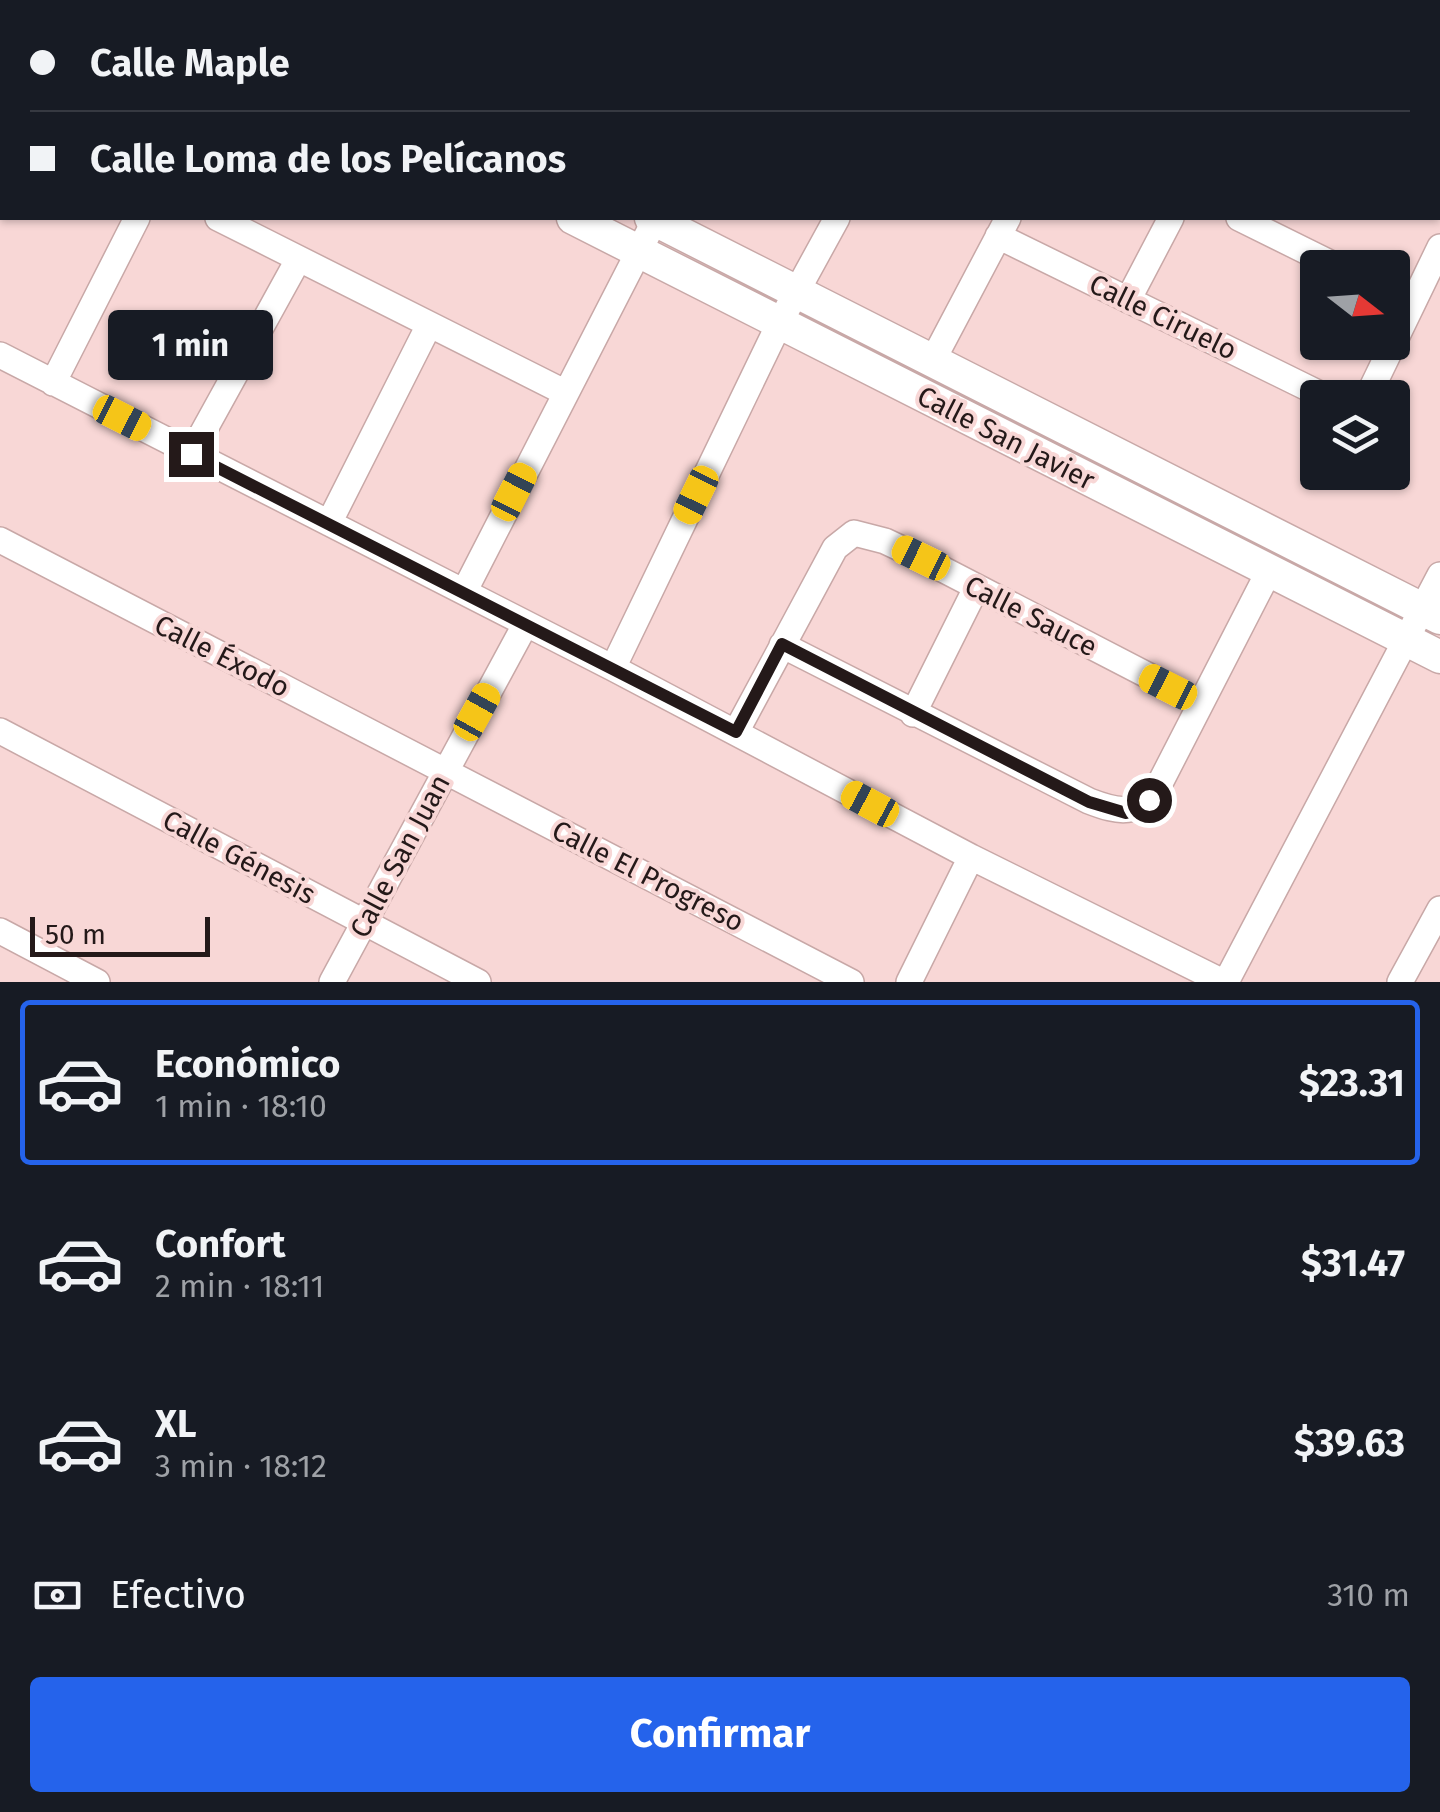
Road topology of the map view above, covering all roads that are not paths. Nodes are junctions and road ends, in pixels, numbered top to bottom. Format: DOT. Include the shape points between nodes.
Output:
graph roads {
  1 [pos="136,220"];
  2 [pos="222,220"];
  3 [pos="578,220"];
  4 [pos="653,220"];
  5 [pos="658,220"];
  6 [pos="836,220"];
  7 [pos="1169,220"];
  8 [pos="1244,220"];
  9 [pos="1003,227"];
  10 [pos="1440,247"];
  11 [pos="639,250"];
  12 [pos="1304,250"];
  13 [pos="298,260"];
  14 [pos="1410,288"];
  15 [pos="798,290"];
  16 [pos="1128,300"];
  17 [pos="780,322"];
  18 [pos="428,327"];
  19 [pos="0,355"];
  20 [pos="932,360"];
  21 [pos="54,383"];
  22 [pos="1300,384"];
  23 [pos="564,392"];
  24 [pos="191,454"];
  25 [pos="329,523"];
  26 [pos="0,540"];
  27 [pos="1268,573"];
  28 [pos="1440,575"];
  29 [pos="976,588"];
  30 [pos="464,592"];
  31 [pos="1431,613"];
  32 [pos="526,624"];
  33 [pos="1404,639"];
  34 [pos="782,644"];
  35 [pos="1440,657"];
  36 [pos="613,668"];
  37 [pos="1200,704"];
  38 [pos="913,714"];
  39 [pos="0,731"];
  40 [pos="736,732"];
  41 [pos="445,770"];
  42 [pos="971,857"];
  43 [pos="1440,910"];
  44 [pos="364,922"];
  45 [pos="0,931"];
  46 [pos="97,982"];
  47 [pos="332,982"];
  48 [pos="478,982"];
  49 [pos="852,982"];
  50 [pos="909,982"];
  51 [pos="1224,982"];
  52 [pos="1400,982"];
  1 -- 21 [label="street"];
  2 -- 13 [label="street"];
  3 -- 11 [label="street, Calle San Javier"];
  4 -- 11 [label="street"];
  5 -- 15 [label="street, Calle San Javier"];
  6 -- 15 [label="street"];
  7 -- 16 [label="street"];
  8 -- 12 [label="street"];
  9 -- 16 [label="street, Calle Ciruelo"];
  9 -- 20 [label="street"];
  10 -- 14 [label="street"];
  11 -- 17 [label="street, Calle San Javier"];
  11 -- 23 [label="street"];
  13 -- 18 [label="street"];
  13 -- 24 [label="street"];
  15 -- 17 [label="street"];
  15 -- 20 [label="street, Calle San Javier"];
  16 -- 22 [label="street, Calle Ciruelo"];
  17 -- 27 [label="street, Calle San Javier"];
  17 -- 36 [label="street"];
  18 -- 23 [label="street"];
  18 -- 25 [label="street"];
  19 -- 21 [label="street"];
  20 -- 31 [label="street, Calle San Javier"];
  21 -- 24 [label="street"];
  23 -- 30 [label="street"];
  24 -- 25 [label="street"];
  25 -- 30 [label="street"];
  26 -- 41 [label="street, Calle Éxodo"];
  27 -- 33 [label="street, Calle San Javier"];
  27 -- 37 [label="street"];
  28 -- 31 [label="street"];
  29 -- 34 [label="street, Calle Sauce" via="885,541 854,533 834,548"];
  29 -- 37 [label="street, Calle Sauce"];
  29 -- 38 [label="street"];
  30 -- 32 [label="street"];
  31 -- 33 [label="street"];
  32 -- 36 [label="street"];
  32 -- 41 [label="street, Calle San Juan"];
  33 -- 35 [label="street, Calle San Javier"];
  33 -- 51 [label="street"];
  34 -- 38 [label="street"];
  34 -- 40 [label="street, Calle Sauce"];
  36 -- 40 [label="street"];
  37 -- 38 [label="street" via="1149,800 1126,813 1089,802"];
  39 -- 44 [label="street, Calle Génesis"];
  40 -- 42 [label="street"];
  41 -- 44 [label="street, Calle San Juan"];
  41 -- 49 [label="street, Calle El Progreso"];
  42 -- 50 [label="street"];
  42 -- 51 [label="street"];
  43 -- 52 [label="street"];
  44 -- 47 [label="street, Calle San Juan"];
  44 -- 48 [label="street, Calle Génesis"];
  45 -- 46 [label="street"];
}
